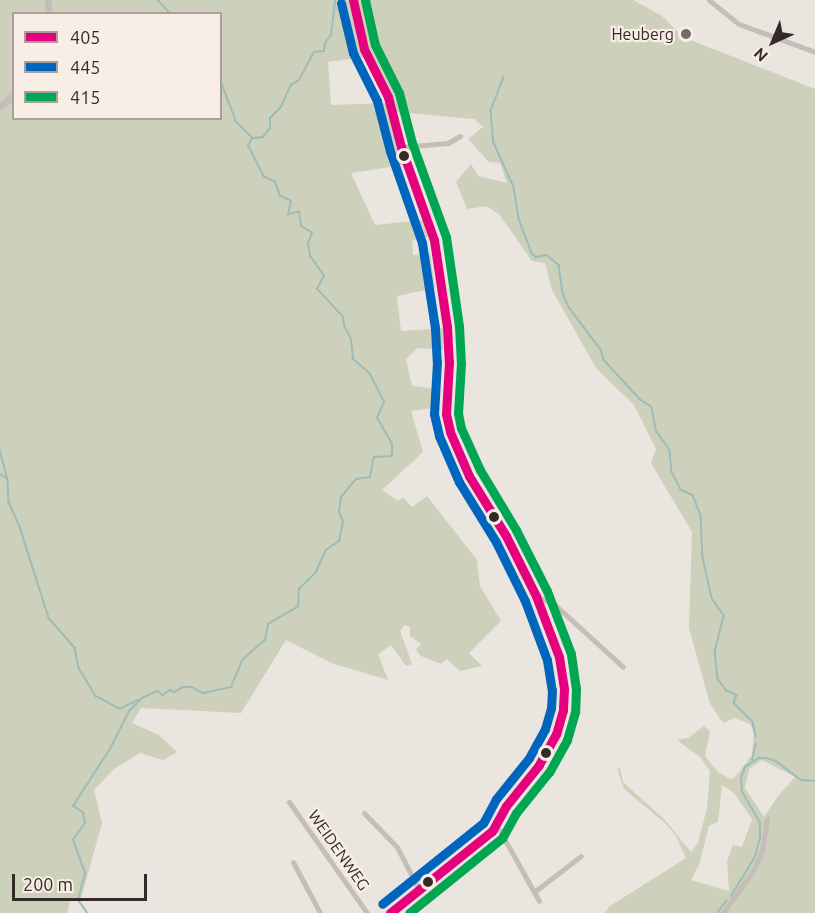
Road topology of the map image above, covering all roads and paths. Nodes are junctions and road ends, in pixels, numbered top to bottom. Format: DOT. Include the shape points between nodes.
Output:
graph roads {
  1 [pos="353,0"];
  2 [pos="709,0"];
  3 [pos="815,52"];
  4 [pos="12,97"];
  5 [pos="0,106"];
  6 [pos="460,136"];
  7 [pos="401,147"];
  8 [pos="536,596"];
  9 [pos="623,667"];
  10 [pos="289,802"];
  11 [pos="364,813"];
  12 [pos="767,818"];
  13 [pos="496,824"];
  14 [pos="581,856"];
  15 [pos="293,862"];
  16 [pos="419,890"];
  17 [pos="534,892"];
  18 [pos="539,901"];
  19 [pos="320,913"];
  20 [pos="367,913"];
  21 [pos="390,913"];
  22 [pos="723,913"];
  1 -- 7 [label="street" via="363,49 388,97"];
  2 -- 3 [label="street" via="739,24"];
  4 -- 5 [label="street"];
  6 -- 7 [label="street" via="448,143"];
  7 -- 8 [label="street" via="434,240 447,327 446,414 450,432 469,476 506,536"];
  8 -- 9 [label="street" via="554,604"];
  8 -- 13 [label="street" via="559,657 563,710 558,730 539,765"];
  10 -- 20 [label="street, WEIDENWEG"];
  11 -- 16 [label="street" via="397,847"];
  12 -- 22 [label="street" via="758,860"];
  13 -- 16 [label="street" via="474,847"];
  13 -- 17 [label="street"];
  14 -- 17 [label="street"];
  15 -- 19 [label="street"];
  16 -- 21 [label="street"];
  17 -- 18 [label="street"];
}
